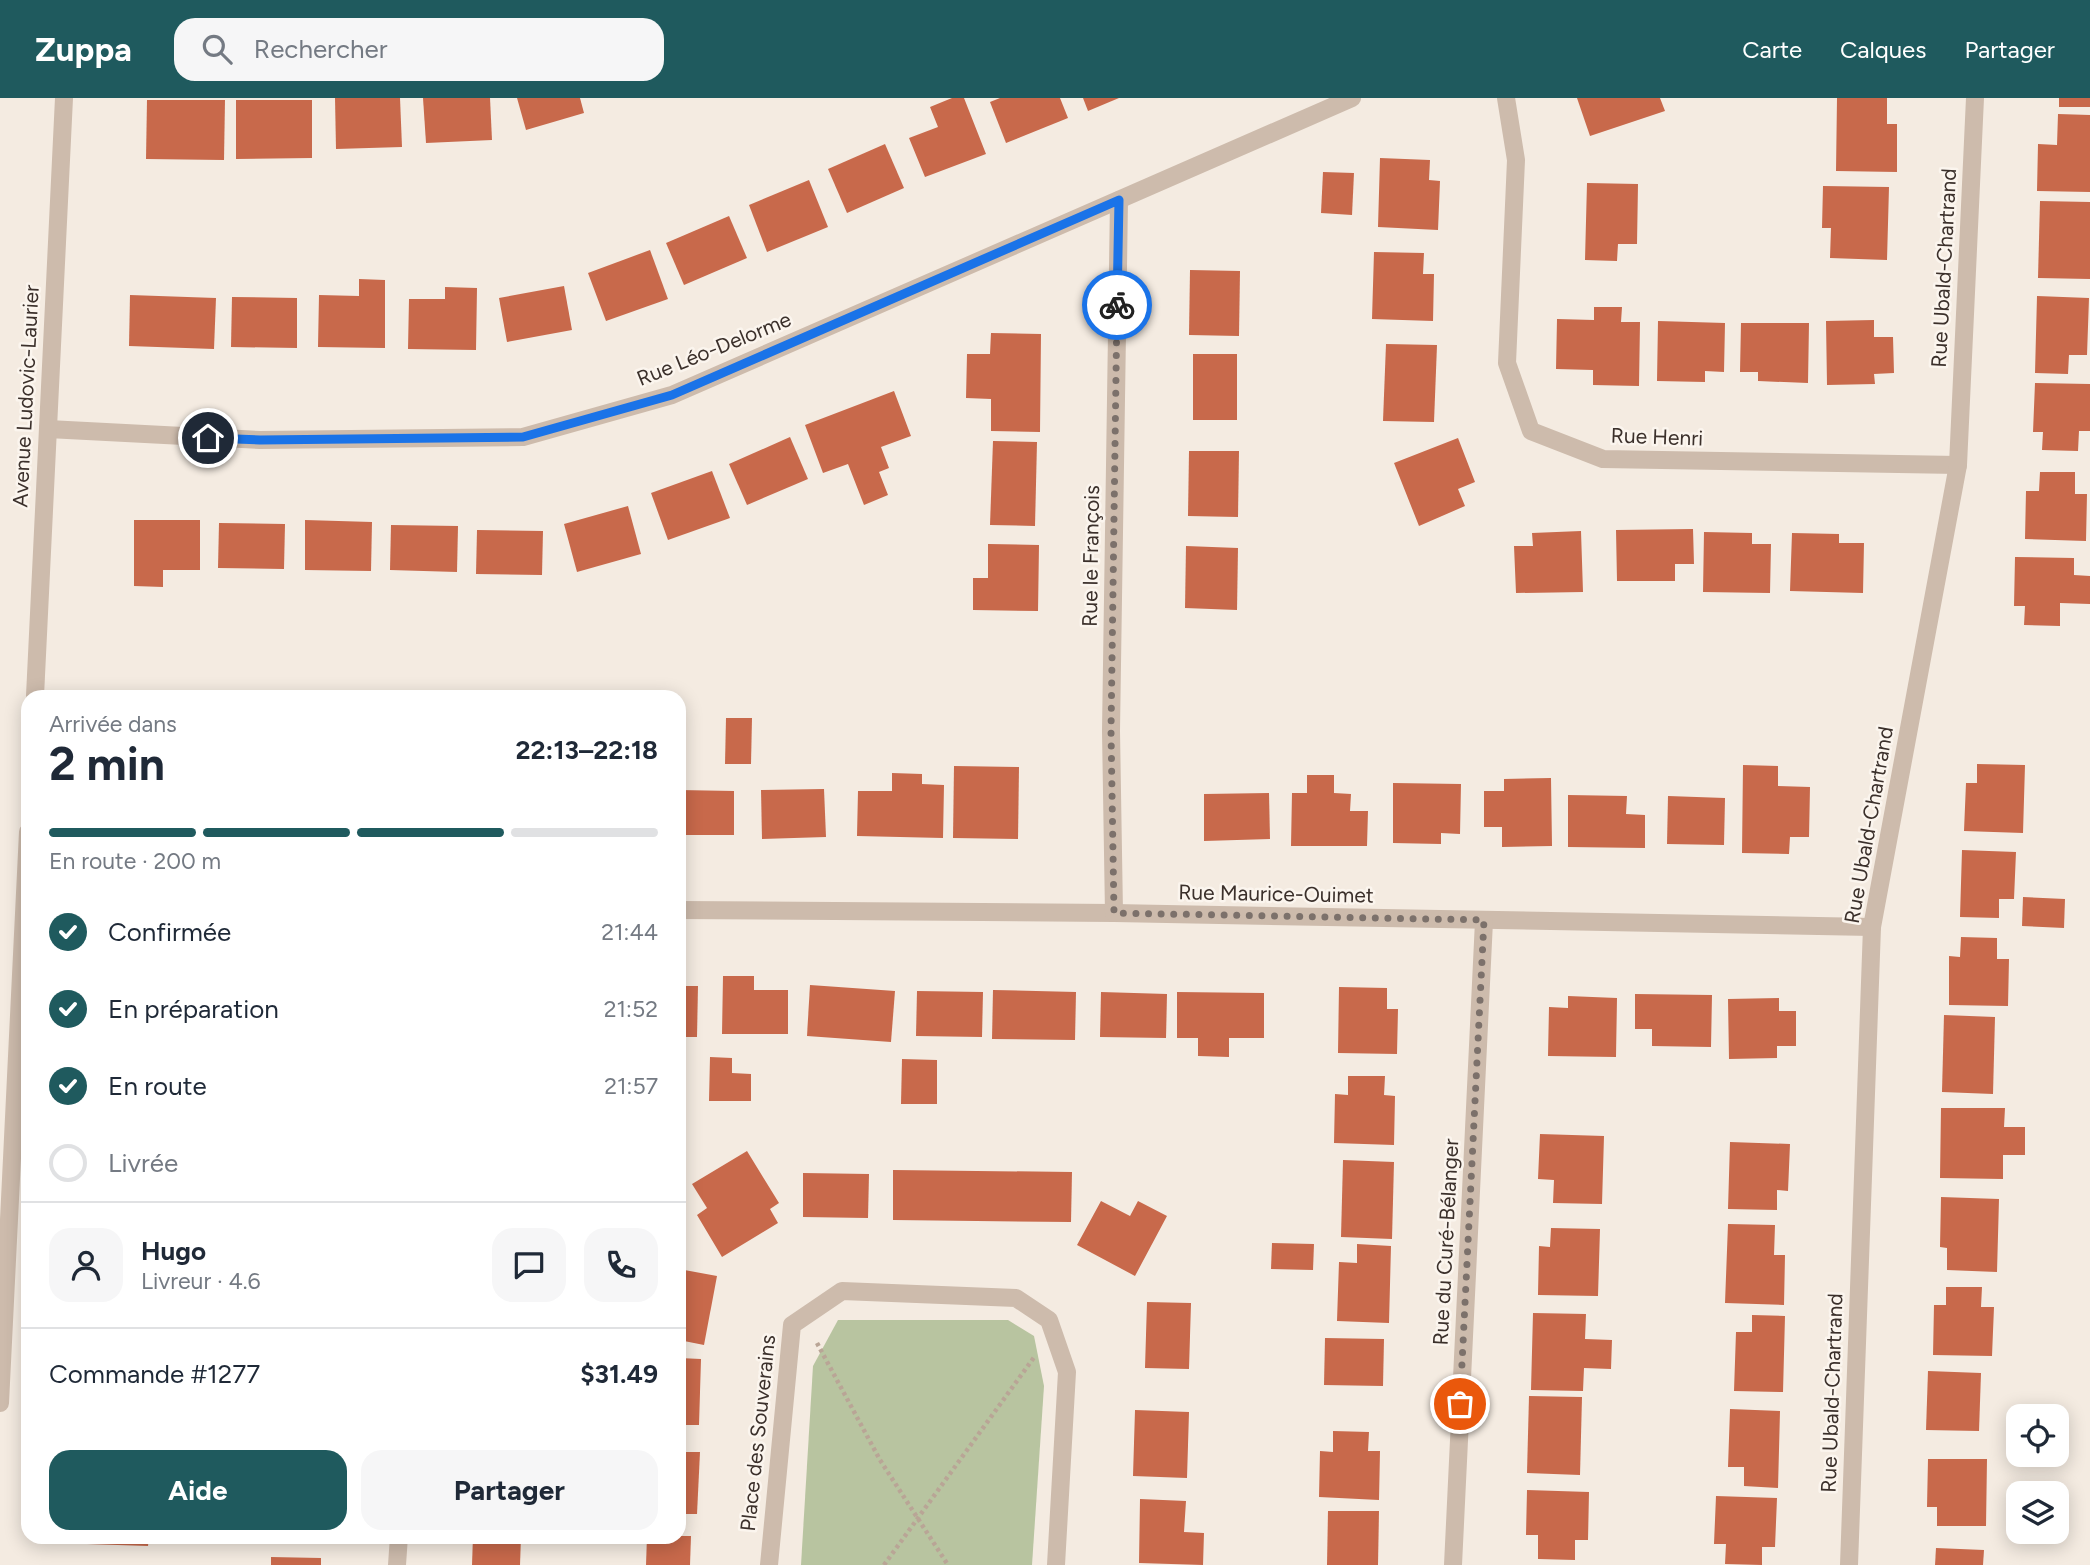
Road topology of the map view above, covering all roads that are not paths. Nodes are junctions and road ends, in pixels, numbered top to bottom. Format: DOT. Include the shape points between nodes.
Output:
graph roads {
  1 [pos="64,98"];
  2 [pos="1352,98"];
  3 [pos="1506,98"];
  4 [pos="1975,98"];
  5 [pos="1119,200"];
  6 [pos="48,429"];
  7 [pos="1958,465"];
  8 [pos="35,690"];
  9 [pos="686,910"];
  10 [pos="1114,913"];
  11 [pos="1484,920"];
  12 [pos="1872,927"];
  13 [pos="21,975"];
  14 [pos="0,1403"];
  15 [pos="398,1544"];
  16 [pos="397,1565"];
  17 [pos="769,1565"];
  18 [pos="1056,1565"];
  19 [pos="1452,1565"];
  20 [pos="1849,1565"];
  1 -- 6 [label="street, Avenue Ludovic-Laurier"];
  2 -- 5 [label="street, Rue Léo-Delorme"];
  3 -- 7 [label="street, Rue Henri" via="1516,160 1507,363 1531,431 1603,459"];
  4 -- 7 [label="street, Rue Ubald-Chartrand"];
  5 -- 6 [label="street, Rue Léo-Delorme" via="672,395 523,437 260,440"];
  5 -- 10 [label="street, Rue le François" via="1111,731"];
  6 -- 8 [label="street, Avenue Ludovic-Laurier"];
  7 -- 12 [label="street, Rue Ubald-Chartrand"];
  9 -- 10 [label="street, Rue Maurice-Ouimet"];
  10 -- 11 [label="street, Rue Maurice-Ouimet"];
  11 -- 12 [label="street, Rue Maurice-Ouimet"];
  11 -- 19 [label="street, Rue du Curé-Bélanger"];
  12 -- 20 [label="street, Rue Ubald-Chartrand"];
  13 -- 14 [label="street"];
  15 -- 16 [label="street"];
  17 -- 18 [label="street, Place des Souverains" via="792,1325 842,1291 1016,1298 1049,1320 1067,1372"];
}
